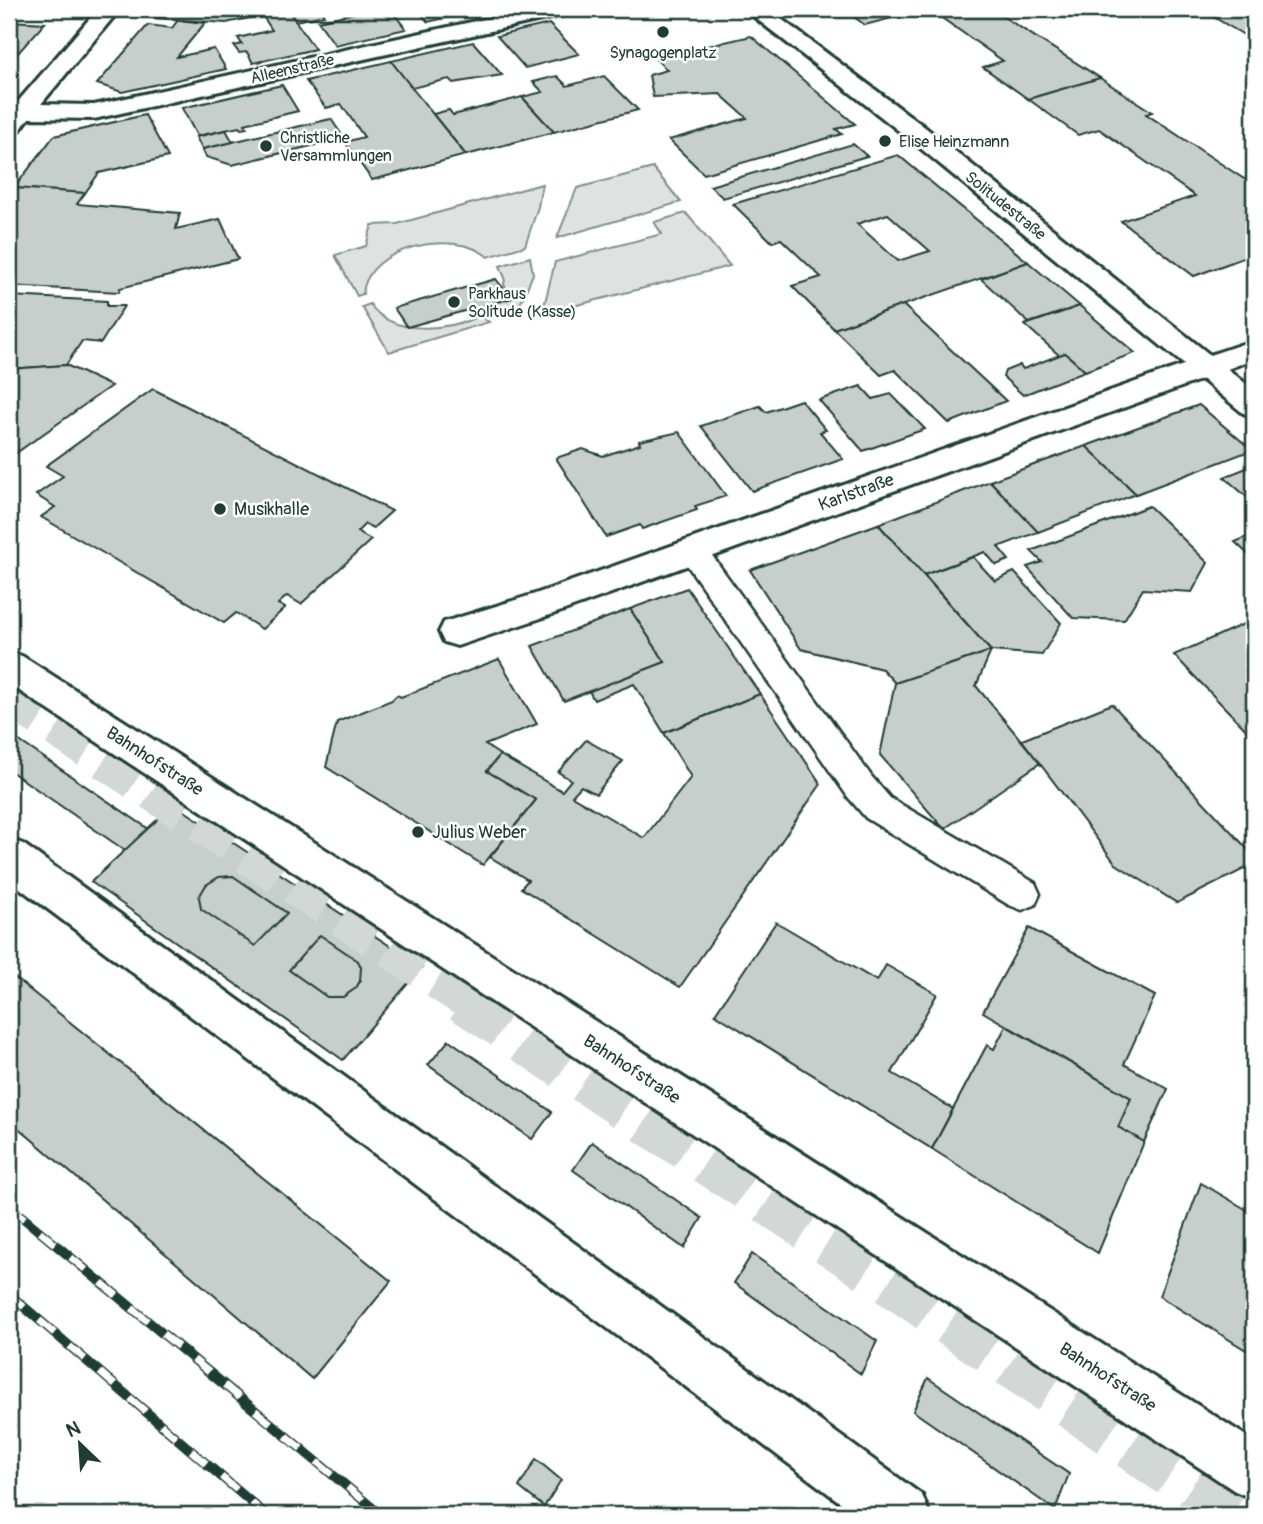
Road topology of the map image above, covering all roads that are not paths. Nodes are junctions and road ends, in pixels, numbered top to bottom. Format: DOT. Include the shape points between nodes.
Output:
graph roads {
  1 [pos="109,9"];
  2 [pos="559,9"];
  3 [pos="755,9"];
  4 [pos="16,119"];
  5 [pos="1254,349"];
  6 [pos="1206,367"];
  7 [pos="1254,406"];
  8 [pos="693,551"];
  9 [pos="457,632"];
  10 [pos="9,666"];
  11 [pos="9,857"];
  12 [pos="1022,894"];
  13 [pos="1254,1472"];
  14 [pos="902,1515"];
  1 -- 4 [label="street"];
  2 -- 4 [label="street, Alleenstraße" via="94,112"];
  3 -- 6 [label="street, Solitudestraße" via="917,133"];
  5 -- 6 [label="street, Karlstraße"];
  6 -- 7 [label="street, Solitudestraße"];
  6 -- 8 [label="street, Karlstraße"];
  8 -- 9 [label="street, Karlstraße"];
  8 -- 12 [label="lane" via="878,808"];
  10 -- 13 [label="street, Bahnhofstraße"];
  11 -- 14 [label="street"];
}
